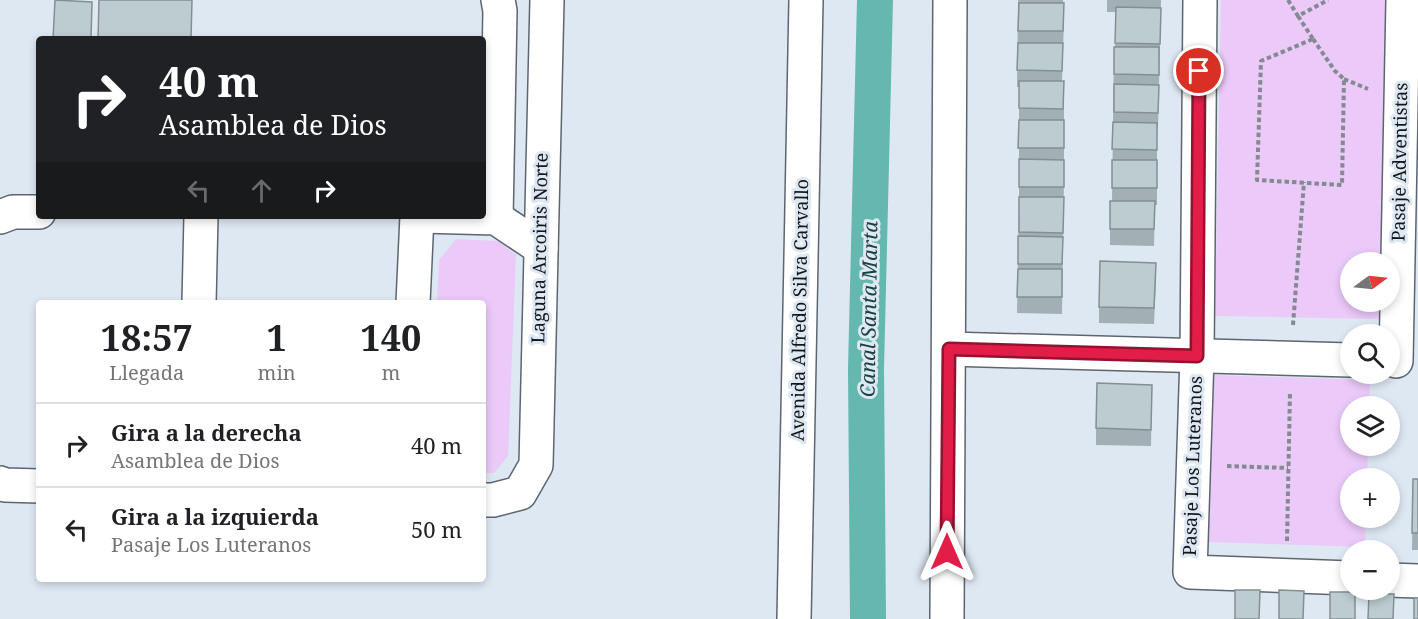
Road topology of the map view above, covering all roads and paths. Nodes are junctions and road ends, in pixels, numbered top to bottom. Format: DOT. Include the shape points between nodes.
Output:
graph roads {
  1 [pos="498,0"];
  2 [pos="547,0"];
  3 [pos="806,0"];
  4 [pos="950,0"];
  5 [pos="1200,0"];
  6 [pos="1288,0"];
  7 [pos="1328,0"];
  8 [pos="1403,0"];
  9 [pos="1298,16"];
  10 [pos="1313,39"];
  11 [pos="1304,182"];
  12 [pos="36,212"];
  13 [pos="0,217"];
  14 [pos="486,218"];
  15 [pos="496,218"];
  16 [pos="201,219"];
  17 [pos="417,219"];
  18 [pos="540,248"];
  19 [pos="199,300"];
  20 [pos="413,300"];
  21 [pos="949,349"];
  22 [pos="1197,356"];
  23 [pos="1401,361"];
  24 [pos="1340,362"];
  25 [pos="1291,372"];
  26 [pos="1193,465"];
  27 [pos="1288,468"];
  28 [pos="0,483"];
  29 [pos="36,486"];
  30 [pos="486,500"];
  31 [pos="1286,576"];
  32 [pos="1340,578"];
  33 [pos="1400,580"];
  34 [pos="1418,581"];
  35 [pos="794,619"];
  36 [pos="947,619"];
  1 -- 15 [label="street"];
  2 -- 18 [label="street, Laguna Arcoiris Norte"];
  3 -- 35 [label="street, Avenida Alfredo Silva Carvallo"];
  4 -- 21 [label="street"];
  5 -- 22 [label="street, Pasaje Los Luteranos"];
  6 -- 9 [label="path"];
  7 -- 9 [label="path"];
  8 -- 23 [label="street, Pasaje Adventistas"];
  9 -- 10 [label="path"];
  10 -- 11 [label="path" via="1344,79 1342,185"];
  10 -- 11 [label="path" via="1261,62 1257,180"];
  11 -- 25 [label="path"];
  12 -- 13 [label="street" via="13,212"];
  14 -- 15 [label="street"];
  15 -- 18 [label="street"];
  16 -- 19 [label="street"];
  17 -- 20 [label="street"];
  18 -- 30 [label="street, Laguna Arcoiris Norte" via="536,465 520,493"];
  21 -- 22 [label="street"];
  21 -- 36 [label="street"];
  22 -- 25 [label="street"];
  22 -- 26 [label="street, Pasaje Los Luteranos"];
  24 -- 25 [label="street"];
  25 -- 27 [label="path"];
  26 -- 27 [label="path"];
  26 -- 31 [label="street, Pasaje Los Luteranos" via="1190,572"];
  27 -- 31 [label="path"];
  28 -- 29 [label="street"];
  31 -- 32 [label="street"];
  33 -- 34 [label="street"];
}
